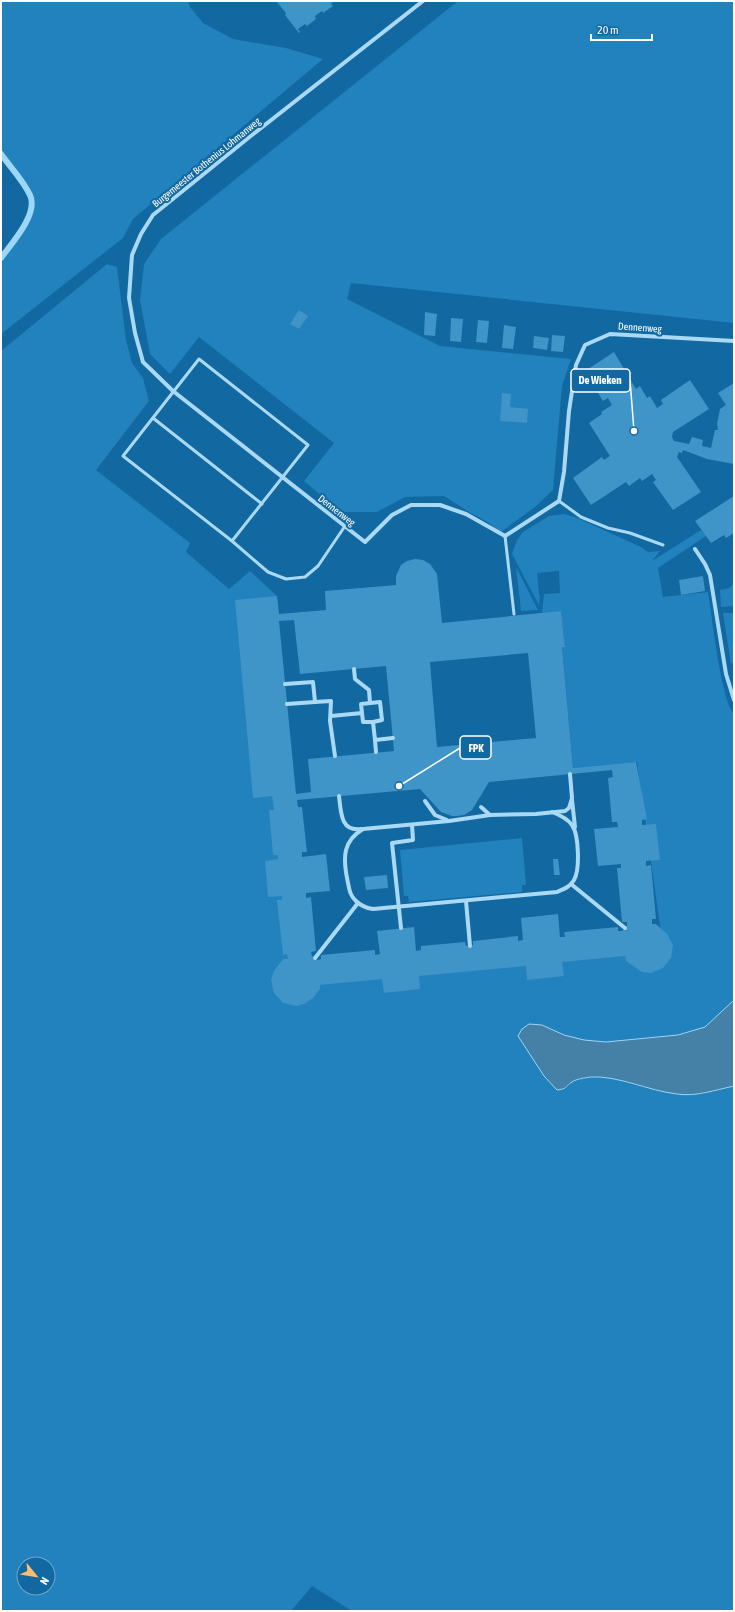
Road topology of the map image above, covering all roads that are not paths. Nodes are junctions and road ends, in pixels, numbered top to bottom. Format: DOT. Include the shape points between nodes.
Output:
graph roads {
  1 [pos="423,1"];
  2 [pos="734,341"];
  3 [pos="173,391"];
  4 [pos="152,418"];
  5 [pos="283,477"];
  6 [pos="559,501"];
  7 [pos="262,504"];
  8 [pos="345,526"];
  9 [pos="505,536"];
  10 [pos="232,541"];
  11 [pos="663,545"];
  12 [pos="695,549"];
  13 [pos="514,614"];
  14 [pos="354,669"];
  15 [pos="285,684"];
  16 [pos="734,700"];
  17 [pos="315,702"];
  18 [pos="370,703"];
  19 [pos="287,704"];
  20 [pos="362,713"];
  21 [pos="331,716"];
  22 [pos="374,722"];
  23 [pos="393,738"];
  24 [pos="375,740"];
  25 [pos="376,752"];
  26 [pos="335,756"];
  27 [pos="570,774"];
  28 [pos="339,796"];
  29 [pos="572,798"];
  30 [pos="425,800"];
  31 [pos="481,807"];
  32 [pos="552,812"];
  33 [pos="490,815"];
  34 [pos="449,821"];
  35 [pos="412,824"];
  36 [pos="363,829"];
  37 [pos="575,831"];
  38 [pos="571,884"];
  39 [pos="466,901"];
  40 [pos="358,903"];
  41 [pos="399,908"];
  42 [pos="401,928"];
  43 [pos="625,928"];
  44 [pos="470,946"];
  45 [pos="315,958"];
  1 -- 3 [label="street, Burgemeester Bothenius Lohmanweg" via="153,215 132,255 129,298 143,362"];
  2 -- 6 [label="street, Dennenweg" via="610,334 585,345 576,365"];
  3 -- 4 [label="lane"];
  3 -- 5 [label="street, Dennenweg"];
  3 -- 5 [label="lane" via="199,359 217,373 308,445"];
  4 -- 7 [label="lane"];
  4 -- 10 [label="lane" via="123,456"];
  5 -- 7 [label="lane"];
  5 -- 8 [label="street, Dennenweg"];
  6 -- 9 [label="street"];
  6 -- 11 [label="lane" via="581,517"];
  7 -- 10 [label="lane"];
  8 -- 9 [label="street, Dennenweg" via="365,542 392,515 411,505 440,505 466,514"];
  8 -- 10 [label="lane" via="318,566 305,577 286,579 268,572"];
  9 -- 13 [label="lane"];
  12 -- 16 [label="street" via="710,575 726,674"];
  14 -- 18 [label="street" via="354,679 369,690"];
  15 -- 17 [label="street" via="313,682"];
  17 -- 19 [label="street"];
  17 -- 21 [label="street" via="331,700"];
  18 -- 20 [label="street" via="361,704"];
  18 -- 22 [label="street" via="380,702 382,720"];
  20 -- 21 [label="street"];
  20 -- 22 [label="street" via="363,722"];
  21 -- 26 [label="street"];
  22 -- 24 [label="street"];
  23 -- 24 [label="street"];
  24 -- 25 [label="street"];
  27 -- 29 [label="street"];
  28 -- 36 [label="street" via="345,824 354,830"];
  29 -- 32 [label="street" via="569,808 565,811"];
  29 -- 37 [label="street"];
  30 -- 34 [label="street" via="436,815"];
  31 -- 33 [label="street"];
  32 -- 33 [label="street"];
  32 -- 37 [label="street" via="568,821"];
  33 -- 34 [label="street"];
  34 -- 35 [label="street"];
  35 -- 36 [label="street"];
  35 -- 41 [label="street" via="413,840 392,843"];
  36 -- 40 [label="street" via="353,837 345,853 349,891"];
  37 -- 38 [label="street" via="577,866 576,876"];
  38 -- 39 [label="street" via="557,892"];
  38 -- 43 [label="street"];
  39 -- 41 [label="street"];
  39 -- 44 [label="street"];
  40 -- 41 [label="street" via="373,909"];
  40 -- 45 [label="street"];
  41 -- 42 [label="street"];
}
